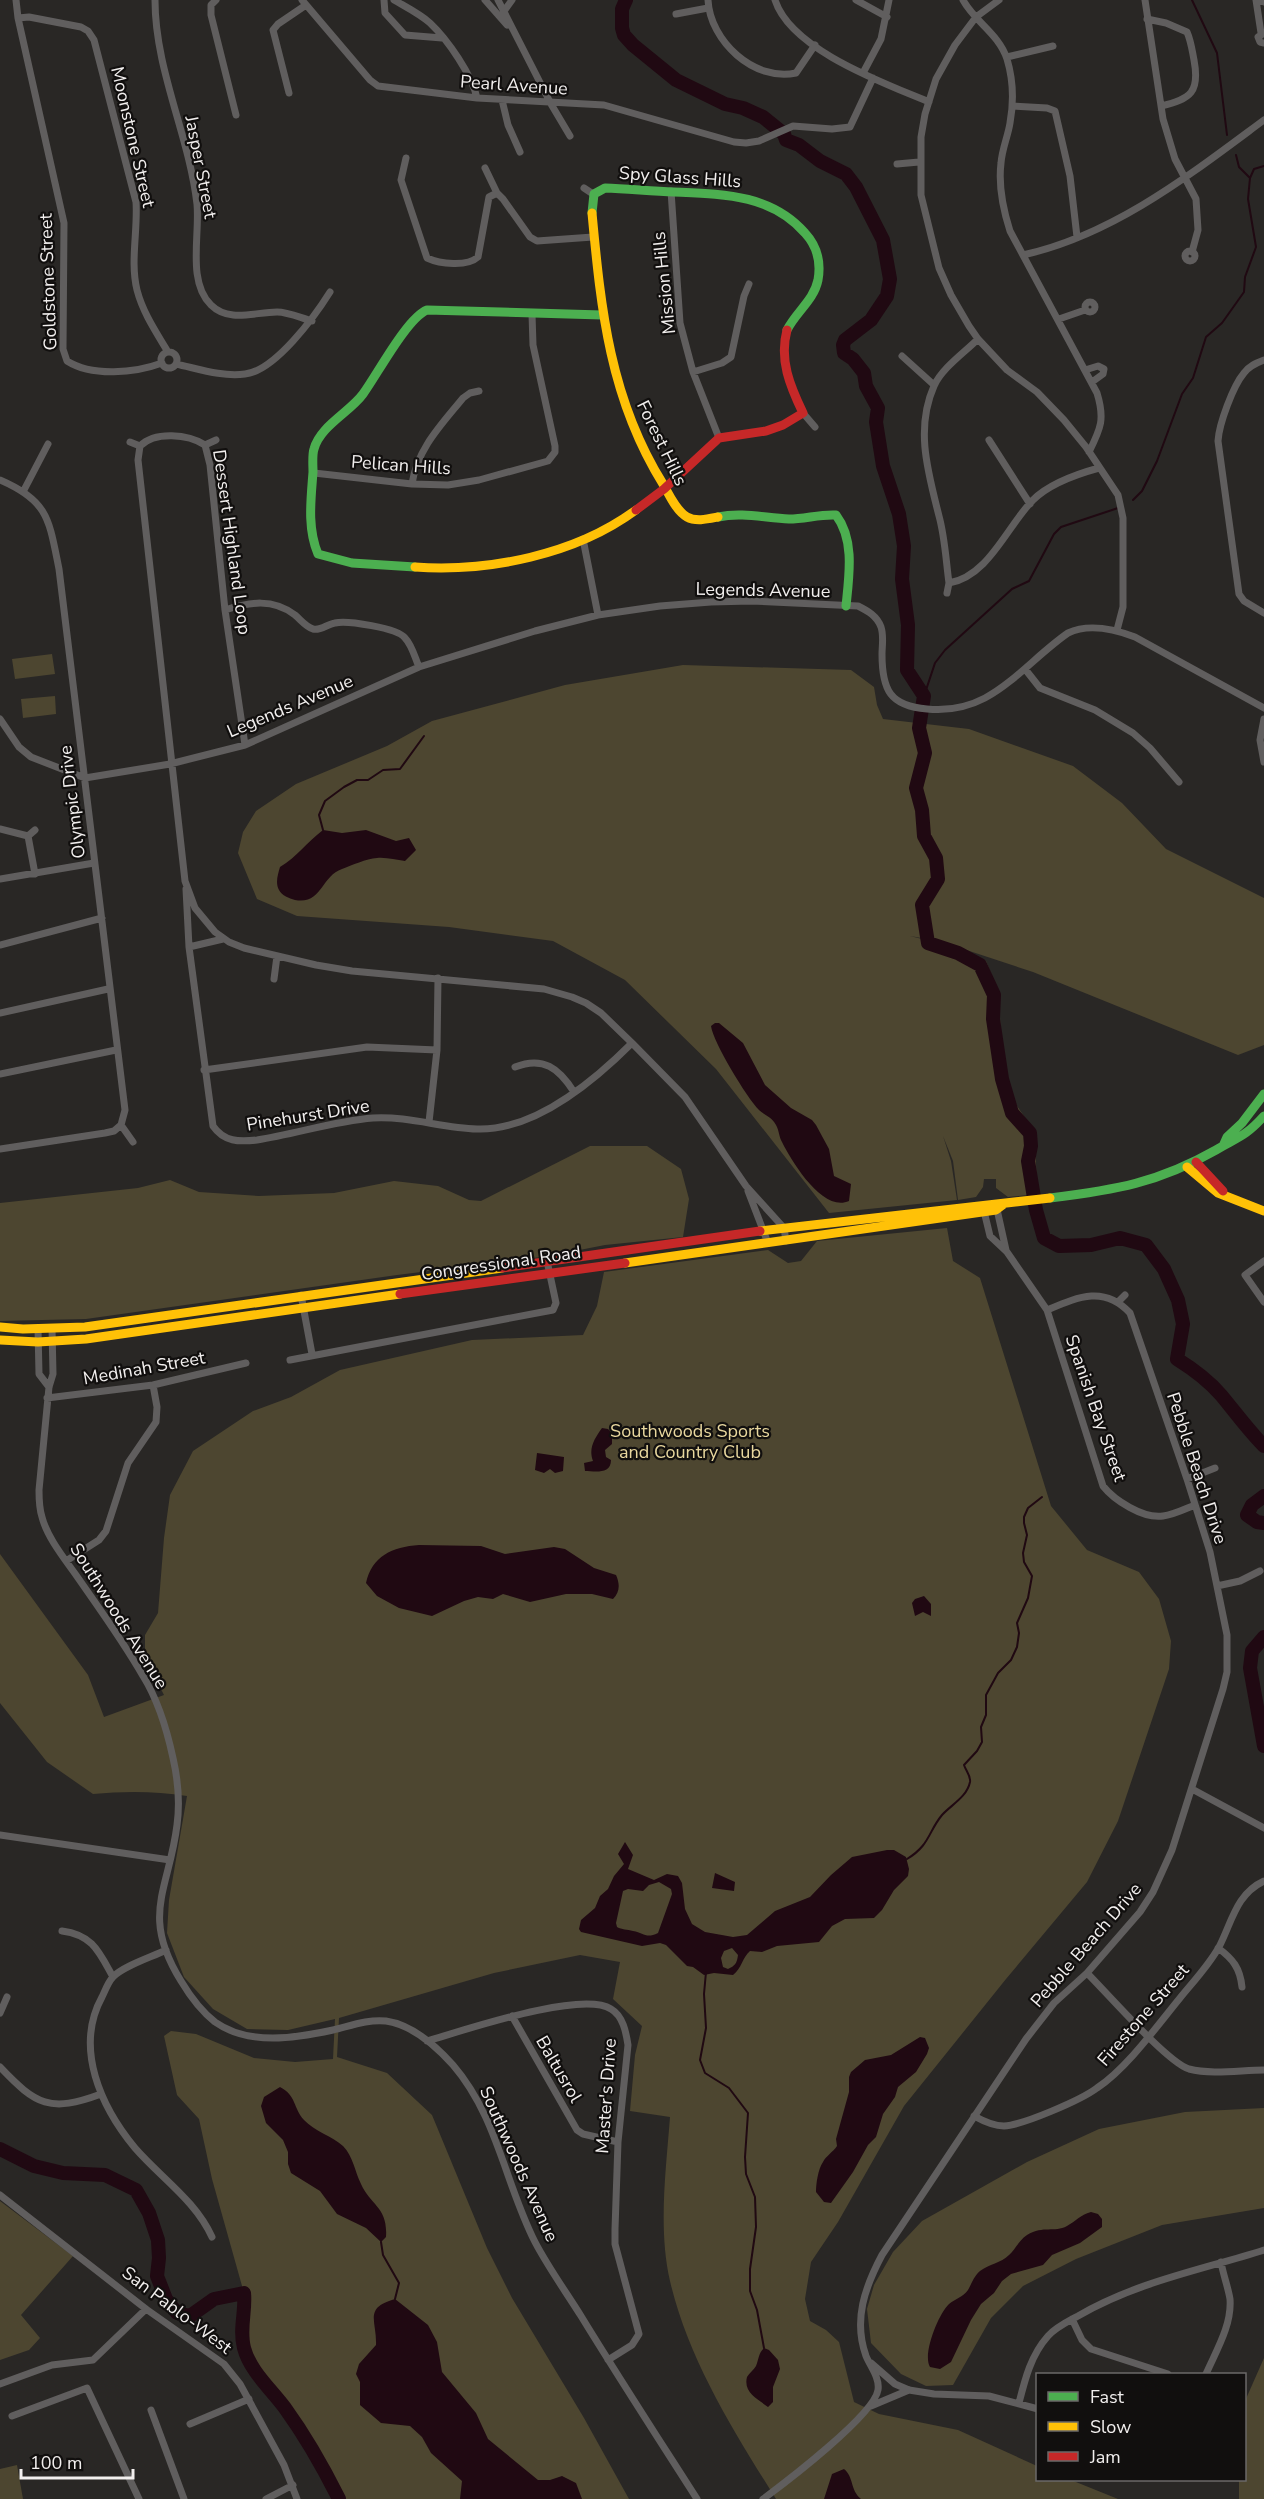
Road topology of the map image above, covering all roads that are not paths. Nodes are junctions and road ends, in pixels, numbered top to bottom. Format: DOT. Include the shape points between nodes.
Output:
graph roads {
  1 [pos="16,0"];
  2 [pos="155,0"];
  3 [pos="216,0"];
  4 [pos="384,0"];
  5 [pos="394,0"];
  6 [pos="485,0"];
  7 [pos="498,0"];
  8 [pos="512,0"];
  9 [pos="775,0"];
  10 [pos="856,0"];
  11 [pos="889,0"];
  12 [pos="963,0"];
  13 [pos="999,0"];
  14 [pos="1145,0"];
  15 [pos="1257,0"];
  16 [pos="304,2"];
  17 [pos="1264,2"];
  18 [pos="708,4"];
  19 [pos="502,14"];
  20 [pos="676,14"];
  21 [pos="887,16"];
  22 [pos="976,17"];
  23 [pos="18,18"];
  24 [pos="1147,20"];
  25 [pos="1262,33"];
  26 [pos="442,39"];
  27 [pos="1264,43"];
  28 [pos="815,45"];
  29 [pos="1053,46"];
  30 [pos="1006,57"];
  31 [pos="863,73"];
  32 [pos="873,78"];
  33 [pos="289,93"];
  34 [pos="477,98"];
  35 [pos="502,100"];
  36 [pos="929,102"];
  37 [pos="551,104"];
  38 [pos="1012,106"];
  39 [pos="1161,106"];
  40 [pos="236,115"];
  41 [pos="1264,120"];
  42 [pos="570,136"];
  43 [pos="520,152"];
  44 [pos="406,158"];
  45 [pos="919,162"];
  46 [pos="897,164"];
  47 [pos="485,168"];
  48 [pos="1185,177"];
  49 [pos="584,188"];
  50 [pos="671,191"];
  51 [pos="497,194"];
  52 [pos="593,194"];
  53 [pos="593,237"];
  54 [pos="1077,237"];
  55 [pos="1192,252"];
  56 [pos="1023,255"];
  57 [pos="749,284"];
  58 [pos="330,292"];
  59 [pos="1085,310"];
  60 [pos="532,314"];
  61 [pos="602,315"];
  62 [pos="1059,319"];
  63 [pos="312,321"];
  64 [pos="978,339"];
  65 [pos="168,352"];
  66 [pos="902,356"];
  67 [pos="1264,360"];
  68 [pos="162,363"];
  69 [pos="177,364"];
  70 [pos="1085,370"];
  71 [pos="693,372"];
  72 [pos="1092,382"];
  73 [pos="934,384"];
  74 [pos="479,391"];
  75 [pos="803,413"];
  76 [pos="815,427"];
  77 [pos="719,438"];
  78 [pos="216,440"];
  79 [pos="989,440"];
  80 [pos="130,442"];
  81 [pos="48,444"];
  82 [pos="205,445"];
  83 [pos="140,446"];
  84 [pos="1089,452"];
  85 [pos="1099,468"];
  86 [pos="314,472"];
  87 [pos="0,480"];
  88 [pos="412,484"];
  89 [pos="664,489"];
  90 [pos="24,490"];
  91 [pos="1030,504"];
  92 [pos="583,539"];
  93 [pos="949,583"];
  94 [pos="947,593"];
  95 [pos="846,606"];
  96 [pos="225,610"];
  97 [pos="1264,613"];
  98 [pos="598,615"];
  99 [pos="1117,630"];
  100 [pos="418,667"];
  101 [pos="1025,669"];
  102 [pos="1264,708"];
  103 [pos="0,719"];
  104 [pos="1264,719"];
  105 [pos="245,744"];
  106 [pos="1264,762"];
  107 [pos="171,764"];
  108 [pos="85,778"];
  109 [pos="1179,782"];
  110 [pos="0,829"];
  111 [pos="35,830"];
  112 [pos="28,836"];
  113 [pos="94,863"];
  114 [pos="35,873"];
  115 [pos="0,879"];
  116 [pos="185,881"];
  117 [pos="102,918"];
  118 [pos="223,939"];
  119 [pos="0,945"];
  120 [pos="189,947"];
  121 [pos="277,956"];
  122 [pos="438,978"];
  123 [pos="274,979"];
  124 [pos="108,989"];
  125 [pos="0,1012"];
  126 [pos="632,1042"];
  127 [pos="116,1050"];
  128 [pos="437,1050"];
  129 [pos="515,1067"];
  130 [pos="204,1070"];
  131 [pos="0,1074"];
  132 [pos="574,1092"];
  133 [pos="1264,1095"];
  134 [pos="1264,1116"];
  135 [pos="429,1122"];
  136 [pos="122,1125"];
  137 [pos="133,1142"];
  138 [pos="1223,1146"];
  139 [pos="0,1149"];
  140 [pos="1191,1165"];
  141 [pos="746,1186"];
  142 [pos="998,1206"];
  143 [pos="983,1208"];
  144 [pos="1264,1211"];
  145 [pos="784,1228"];
  146 [pos="764,1231"];
  147 [pos="786,1241"];
  148 [pos="768,1243"];
  149 [pos="1007,1252"];
  150 [pos="547,1261"];
  151 [pos="1264,1261"];
  152 [pos="549,1273"];
  153 [pos="301,1295"];
  154 [pos="1125,1295"];
  155 [pos="1119,1301"];
  156 [pos="1264,1302"];
  157 [pos="302,1308"];
  158 [pos="1047,1310"];
  159 [pos="0,1328"];
  160 [pos="52,1328"];
  161 [pos="38,1329"];
  162 [pos="0,1340"];
  163 [pos="53,1341"];
  164 [pos="38,1342"];
  165 [pos="312,1354"];
  166 [pos="290,1360"];
  167 [pos="246,1363"];
  168 [pos="153,1385"];
  169 [pos="49,1387"];
  170 [pos="48,1398"];
  171 [pos="1215,1468"];
  172 [pos="1187,1479"];
  173 [pos="1195,1505"];
  174 [pos="66,1561"];
  175 [pos="1260,1571"];
  176 [pos="1217,1586"];
  177 [pos="1192,1789"];
  178 [pos="1264,1828"];
  179 [pos="0,1835"];
  180 [pos="170,1860"];
  181 [pos="1264,1881"];
  182 [pos="62,1931"];
  183 [pos="1218,1948"];
  184 [pos="166,1950"];
  185 [pos="1087,1972"];
  186 [pos="113,1977"];
  187 [pos="1242,1987"];
  188 [pos="7,1997"];
  189 [pos="0,2013"];
  190 [pos="512,2016"];
  191 [pos="1149,2036"];
  192 [pos="427,2041"];
  193 [pos="0,2067"];
  194 [pos="1264,2070"];
  195 [pos="101,2094"];
  196 [pos="974,2116"];
  197 [pos="618,2142"];
  198 [pos="0,2195"];
  199 [pos="212,2237"];
  200 [pos="1264,2250"];
  201 [pos="1221,2262"];
  202 [pos="146,2309"];
  203 [pos="1072,2319"];
  204 [pos="867,2359"];
  205 [pos="608,2360"];
  206 [pos="1165,2373"];
  207 [pos="1206,2373"];
  208 [pos="0,2384"];
  209 [pos="909,2390"];
  210 [pos="249,2399"];
  211 [pos="1019,2403"];
  212 [pos="871,2406"];
  213 [pos="1036,2408"];
  214 [pos="151,2410"];
  215 [pos="12,2416"];
  216 [pos="190,2424"];
  217 [pos="293,2486"];
  218 [pos="139,2499"];
  219 [pos="184,2499"];
  220 [pos="266,2499"];
  221 [pos="297,2499"];
  222 [pos="697,2499"];
  223 [pos="763,2499"];
  1 -- 23 [label="street, Goldstone Street"];
  2 -- 63 [label="street, Jasper Street" via="156,38 197,204 198,282 211,305 228,315 279,312"];
  3 -- 40 [label="street" via="211,5 211,15"];
  4 -- 26 [label="street" via="385,13 405,35"];
  5 -- 26 [label="street" via="426,20"];
  6 -- 19 [label="street"];
  7 -- 19 [label="street"];
  8 -- 19 [label="street"];
  9 -- 28 [label="street" via="787,23"];
  10 -- 21 [label="street"];
  11 -- 21 [label="street"];
  12 -- 22 [label="street"];
  13 -- 22 [label="street"];
  14 -- 24 [label="street"];
  15 -- 17 [label="street"];
  15 -- 25 [label="street"];
  16 -- 33 [label="street" via="273,30"];
  16 -- 34 [label="street, Pearl Avenue" via="378,86"];
  18 -- 20 [label="street"];
  18 -- 28 [label="street" via="712,24 722,41 753,65 774,74 796,73"];
  19 -- 37 [label="street"];
  21 -- 31 [label="street" via="881,39"];
  22 -- 30 [label="street" via="998,40"];
  22 -- 36 [label="street" via="936,79"];
  23 -- 65 [label="street, Moonstone Street" via="81,27 94,40 136,202 136,288 143,310"];
  23 -- 68 [label="street, Goldstone Street" via="64,223 63,349 67,361 77,368 130,372"];
  24 -- 39 [label="street"];
  24 -- 39 [label="street" via="1186,32 1197,76 1189,95"];
  25 -- 27 [label="street" via="1259,40"];
  26 -- 34 [label="street" via="474,83"];
  28 -- 31 [label="street"];
  29 -- 30 [label="street"];
  30 -- 38 [label="street" via="1012,78"];
  31 -- 32 [label="street"];
  32 -- 36 [label="street"];
  32 -- 37 [label="street, Pearl Avenue" via="850,127 793,126 759,141 734,142 604,105"];
  34 -- 35 [label="street, Pearl Avenue"];
  35 -- 37 [label="street, Pearl Avenue"];
  35 -- 43 [label="street"];
  36 -- 45 [label="street"];
  37 -- 42 [label="street"];
  38 -- 54 [label="street" via="1055,111 1070,176"];
  38 -- 56 [label="street" via="1000,163 1000,192 1010,231"];
  39 -- 48 [label="street" via="1175,159"];
  41 -- 48 [label="street"];
  44 -- 51 [label="street" via="401,180 427,258 436,262 472,262 478,257 489,197"];
  45 -- 46 [label="street"];
  45 -- 64 [label="street" via="921,195 939,268"];
  47 -- 51 [label="street"];
  48 -- 54 [label="street" via="1133,210"];
  48 -- 55 [label="street" via="1199,216"];
  49 -- 52 [label="street"];
  50 -- 52 [label="main road, Spy Glass Hills" via="605,188"];
  50 -- 71 [label="street, Mission Hills" via="680,324"];
  50 -- 75 [label="main road, Spy Glass Hills" via="740,196 766,203 797,224 814,244 820,265 816,289 792,320 783,354 787,378"];
  51 -- 53 [label="street" via="537,241"];
  52 -- 53 [label="main road"];
  53 -- 61 [label="main road"];
  54 -- 56 [label="street"];
  56 -- 62 [label="street"];
  57 -- 71 [label="street" via="731,357"];
  58 -- 63 [label="street"];
  59 -- 62 [label="street"];
  60 -- 61 [label="main road"];
  60 -- 86 [label="main road" via="422,312 358,401 322,434 314,449"];
  60 -- 88 [label="street, Pelican Hills" via="533,345 555,446 552,457 543,464 463,483"];
  61 -- 89 [label="main road, Forest Hills" via="627,412"];
  62 -- 70 [label="street"];
  63 -- 69 [label="street" via="267,366 248,374 228,375"];
  64 -- 73 [label="street"];
  64 -- 84 [label="street" via="1008,370 1037,392"];
  65 -- 68 [label="street" via="162,356"];
  65 -- 69 [label="street" via="175,354"];
  66 -- 73 [label="street"];
  67 -- 97 [label="street" via="1239,379 1218,441 1239,594 1244,602"];
  68 -- 69 [label="street" via="171,368"];
  70 -- 72 [label="street"];
  70 -- 72 [label="street" via="1098,366 1104,369"];
  71 -- 77 [label="street, Mission Hills"];
  72 -- 84 [label="street" via="1102,409 1101,427"];
  73 -- 93 [label="street" via="924,433 926,466 939,516"];
  74 -- 88 [label="street" via="463,398 423,449 415,464"];
  75 -- 76 [label="street"];
  75 -- 77 [label="main road" via="766,431"];
  77 -- 89 [label="main road"];
  78 -- 82 [label="street"];
  79 -- 91 [label="street"];
  80 -- 83 [label="street"];
  81 -- 90 [label="street"];
  82 -- 83 [label="street, Dessert Highland Loop" via="186,436 154,438"];
  82 -- 96 [label="street, Dessert Highland Loop"];
  83 -- 107 [label="street" via="138,460"];
  84 -- 85 [label="street"];
  85 -- 91 [label="street" via="1065,481"];
  85 -- 99 [label="street" via="1118,495 1123,518 1123,607"];
  86 -- 88 [label="street, Pelican Hills"];
  86 -- 92 [label="main road" via="312,540 318,554 324,557 412,568 464,568 507,562"];
  87 -- 90 [label="street, Olympic Drive"];
  89 -- 92 [label="main road" via="625,518"];
  89 -- 95 [label="main road, Forest Hills" via="680,512 694,520 733,514 791,519 836,514 843,524 849,558"];
  90 -- 108 [label="street, Olympic Drive" via="40,504 51,529"];
  91 -- 93 [label="street" via="983,563 969,575"];
  92 -- 98 [label="street"];
  93 -- 94 [label="street"];
  95 -- 98 [label="street, Legends Avenue" via="711,602"];
  95 -- 101 [label="street, Legends Avenue" via="858,606 876,618 883,637 884,682 888,692 912,708 968,706 999,690"];
  96 -- 100 [label="street" via="261,603 288,610 314,629 337,622 390,630 406,638"];
  96 -- 105 [label="street, Dessert Highland Loop"];
  98 -- 100 [label="street, Legends Avenue"];
  99 -- 101 [label="street, Legends Avenue" via="1076,629"];
  99 -- 102 [label="street, Legends Avenue"];
  100 -- 105 [label="street, Legends Avenue"];
  101 -- 109 [label="street" via="1040,688 1095,710 1133,733"];
  103 -- 108 [label="street" via="19,747 32,757"];
  104 -- 106 [label="street" via="1260,740"];
  105 -- 107 [label="street, Legends Avenue"];
  107 -- 108 [label="street, Legends Avenue"];
  107 -- 116 [label="street"];
  108 -- 113 [label="street, Olympic Drive"];
  110 -- 112 [label="street"];
  111 -- 112 [label="street"];
  112 -- 114 [label="street"];
  113 -- 114 [label="street"];
  113 -- 117 [label="street, Olympic Drive"];
  114 -- 115 [label="street"];
  116 -- 118 [label="street" via="195,908"];
  116 -- 120 [label="street, Pinehurst Drive"];
  117 -- 119 [label="street"];
  117 -- 124 [label="street, Olympic Drive"];
  118 -- 120 [label="street"];
  118 -- 121 [label="street"];
  120 -- 130 [label="street, Pinehurst Drive"];
  121 -- 122 [label="street" via="352,971"];
  121 -- 123 [label="street"];
  122 -- 126 [label="street" via="544,989 572,997 600,1013"];
  122 -- 128 [label="street"];
  124 -- 125 [label="street"];
  124 -- 127 [label="street, Olympic Drive"];
  126 -- 132 [label="street, Pinehurst Drive" via="602,1073"];
  126 -- 141 [label="street" via="685,1097"];
  127 -- 131 [label="street"];
  127 -- 136 [label="street, Olympic Drive" via="124,1110"];
  128 -- 130 [label="street" via="367,1047"];
  128 -- 135 [label="street"];
  129 -- 132 [label="street" via="533,1062 549,1066"];
  130 -- 135 [label="street, Pinehurst Drive" via="213,1126 224,1138 244,1142 373,1118"];
  132 -- 135 [label="street, Pinehurst Drive" via="530,1117 503,1126 477,1129"];
  133 -- 138 [label="main road, Congressional Road"];
  134 -- 138 [label="main road, Congressional Road" via="1250,1131"];
  136 -- 137 [label="street"];
  136 -- 139 [label="street" via="105,1133"];
  138 -- 140 [label="main road, Congressional Road"];
  140 -- 142 [label="main road, Congressional Road" via="1136,1186"];
  140 -- 144 [label="main road" via="1209,1186"];
  141 -- 145 [label="street"];
  141 -- 146 [label="street"];
  142 -- 143 [label="main road, Congressional Road"];
  142 -- 149 [label="street, Spanish Bay Street"];
  143 -- 145 [label="main road, Congressional Road"];
  143 -- 147 [label="main road, Congressional Road"];
  143 -- 149 [label="street, Spanish Bay Street" via="990,1236"];
  145 -- 146 [label="main road, Congressional Road"];
  145 -- 147 [label="street"];
  146 -- 148 [label="street"];
  146 -- 150 [label="main road, Congressional Road"];
  147 -- 148 [label="main road, Congressional Road"];
  148 -- 152 [label="main road, Congressional Road"];
  149 -- 158 [label="street, Spanish Bay Street"];
  150 -- 152 [label="street"];
  150 -- 153 [label="main road, Congressional Road"];
  151 -- 156 [label="street" via="1245,1275"];
  152 -- 157 [label="main road, Congressional Road"];
  152 -- 165 [label="street" via="556,1303 554,1311"];
  153 -- 157 [label="street"];
  153 -- 160 [label="main road, Congressional Road" via="85,1327"];
  154 -- 155 [label="street"];
  155 -- 158 [label="street" via="1096,1295"];
  155 -- 172 [label="street, Pebble Beach Drive" via="1130,1313"];
  157 -- 163 [label="main road, Congressional Road"];
  157 -- 165 [label="street"];
  158 -- 173 [label="street, Spanish Bay Street" via="1103,1486 1152,1516"];
  159 -- 161 [label="main road, Congressional Road"];
  160 -- 161 [label="main road, Congressional Road"];
  160 -- 163 [label="street, Southwoods Avenue"];
  161 -- 164 [label="street, Southwoods Avenue"];
  162 -- 164 [label="main road, Congressional Road"];
  163 -- 164 [label="main road, Congressional Road"];
  163 -- 169 [label="street, Southwoods Avenue"];
  164 -- 169 [label="street, Southwoods Avenue" via="39,1374"];
  165 -- 166 [label="street"];
  167 -- 168 [label="street, Medinah Street"];
  168 -- 170 [label="street, Medinah Street"];
  168 -- 174 [label="street" via="156,1422 122,1475 106,1531"];
  169 -- 170 [label="street, Southwoods Avenue"];
  170 -- 174 [label="street, Southwoods Avenue" via="39,1507 42,1521"];
  171 -- 172 [label="street"];
  172 -- 173 [label="street, Pebble Beach Drive"];
  173 -- 176 [label="street, Pebble Beach Drive"];
  174 -- 180 [label="street, Southwoods Avenue" via="146,1680 166,1730 178,1805"];
  175 -- 176 [label="street"];
  176 -- 177 [label="street, Pebble Beach Drive" via="1227,1635 1227,1672"];
  177 -- 178 [label="street"];
  177 -- 185 [label="street, Pebble Beach Drive" via="1153,1892"];
  179 -- 180 [label="street"];
  180 -- 184 [label="street, Southwoods Avenue" via="158,1922"];
  181 -- 183 [label="street, Firestone Street" via="1242,1898"];
  182 -- 186 [label="street" via="84,1937 95,1945"];
  183 -- 187 [label="street" via="1234,1960"];
  183 -- 191 [label="street, Firestone Street"];
  184 -- 186 [label="street"];
  184 -- 192 [label="street, Southwoods Avenue" via="193,1999 214,2021 234,2031 282,2038 387,2021"];
  185 -- 191 [label="street"];
  185 -- 196 [label="street, Pebble Beach Drive" via="1054,2003"];
  186 -- 195 [label="street" via="98,2005 89,2035"];
  188 -- 189 [label="street"];
  190 -- 192 [label="street, Master's Drive"];
  190 -- 197 [label="street, Baltusrol" via="578,2130"];
  190 -- 197 [label="street, Master's Drive" via="563,2006 594,2005 612,2009 620,2018 628,2045"];
  191 -- 194 [label="street" via="1188,2068"];
  191 -- 196 [label="street, Firestone Street" via="1108,2079 1085,2096 1011,2125 992,2124"];
  192 -- 205 [label="street, Southwoods Avenue" via="452,2064 477,2098 535,2242"];
  193 -- 195 [label="street" via="21,2089 41,2101 66,2105"];
  195 -- 199 [label="street" via="118,2127 159,2175 192,2204"];
  196 -- 204 [label="street, Pebble Beach Drive" via="870,2277 861,2314"];
  197 -- 205 [label="street, Master's Drive" via="615,2244 639,2334 632,2345"];
  198 -- 202 [label="street, San Pablo-West"];
  200 -- 201 [label="street"];
  201 -- 203 [label="street" via="1157,2281"];
  201 -- 207 [label="street" via="1230,2298 1229,2311"];
  202 -- 208 [label="street" via="93,2360 52,2365"];
  202 -- 210 [label="street, San Pablo-West" via="224,2364"];
  203 -- 206 [label="street" via="1091,2349"];
  203 -- 211 [label="street" via="1054,2330 1040,2346 1026,2373"];
  204 -- 209 [label="street" via="895,2384"];
  204 -- 212 [label="street, Pebble Beach Drive" via="878,2390"];
  205 -- 222 [label="street, Southwoods Avenue"];
  209 -- 211 [label="street" via="973,2394"];
  209 -- 212 [label="street"];
  210 -- 216 [label="street"];
  210 -- 217 [label="street, San Pablo-West"];
  211 -- 213 [label="street"];
  212 -- 223 [label="street" via="802,2470"];
  214 -- 219 [label="street"];
  215 -- 218 [label="street" via="87,2388"];
  217 -- 220 [label="street"];
  217 -- 221 [label="street, San Pablo-West"];
}
